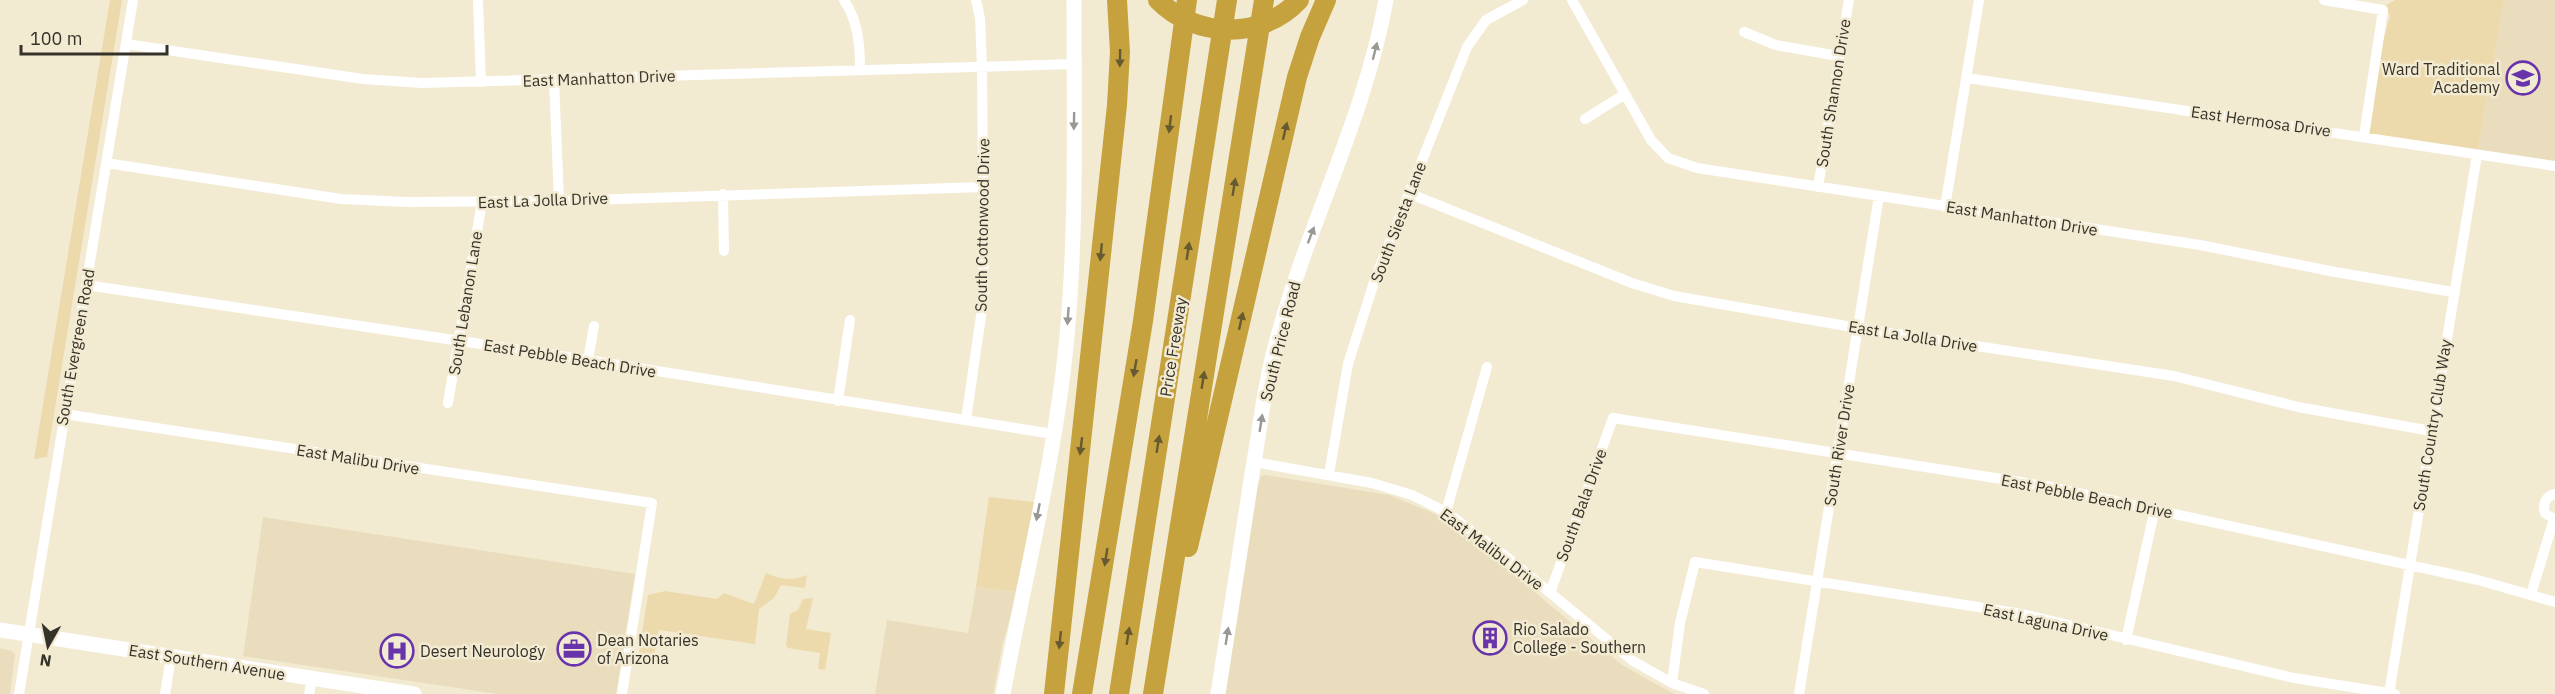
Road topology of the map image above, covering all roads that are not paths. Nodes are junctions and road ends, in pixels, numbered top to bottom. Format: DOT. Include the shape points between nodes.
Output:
graph roads {
  1 [pos="133,0"];
  2 [pos="478,0"];
  3 [pos="844,0"];
  4 [pos="976,0"];
  5 [pos="1074,0"];
  6 [pos="1117,0"];
  7 [pos="1158,0"];
  8 [pos="1187,0"];
  9 [pos="1227,0"];
  10 [pos="1264,0"];
  11 [pos="1299,0"];
  12 [pos="1326,0"];
  13 [pos="1386,0"];
  14 [pos="1523,0"];
  15 [pos="1572,0"];
  16 [pos="1849,0"];
  17 [pos="1979,0"];
  18 [pos="2324,0"];
  19 [pos="1744,32"];
  20 [pos="126,44"];
  21 [pos="1838,56"];
  22 [pos="1074,64"];
  23 [pos="982,66"];
  24 [pos="860,69"];
  25 [pos="1967,78"];
  26 [pos="554,79"];
  27 [pos="481,82"];
  28 [pos="1625,94"];
  29 [pos="1585,119"];
  30 [pos="2364,136"];
  31 [pos="2477,155"];
  32 [pos="106,163"];
  33 [pos="2555,166"];
  34 [pos="983,187"];
  35 [pos="1818,187"];
  36 [pos="1408,193"];
  37 [pos="723,194"];
  38 [pos="1879,196"];
  39 [pos="559,201"];
  40 [pos="482,202"];
  41 [pos="1945,207"];
  42 [pos="724,251"];
  43 [pos="86,285"];
  44 [pos="2453,292"];
  45 [pos="850,321"];
  46 [pos="594,326"];
  47 [pos="1858,328"];
  48 [pos="460,340"];
  49 [pos="588,360"];
  50 [pos="1487,367"];
  51 [pos="838,400"];
  52 [pos="448,403"];
  53 [pos="64,414"];
  54 [pos="1613,418"];
  55 [pos="966,420"];
  56 [pos="2431,431"];
  57 [pos="1053,434"];
  58 [pos="1838,454"];
  59 [pos="1254,462"];
  60 [pos="1329,474"];
  61 [pos="2555,494"];
  62 [pos="2155,508"];
  63 [pos="1446,512"];
  64 [pos="2554,520"];
  65 [pos="2409,566"];
  66 [pos="1816,582"];
  67 [pos="1550,593"];
  68 [pos="2531,594"];
  69 [pos="2555,602"];
  70 [pos="1165,624"];
  71 [pos="0,630"];
  72 [pos="28,635"];
  73 [pos="2126,640"];
  74 [pos="171,657"];
  75 [pos="1672,683"];
  76 [pos="311,686"];
  77 [pos="19,694"];
  78 [pos="165,694"];
  79 [pos="414,694"];
  80 [pos="622,694"];
  81 [pos="1003,694"];
  82 [pos="1054,694"];
  83 [pos="1082,694"];
  84 [pos="1119,694"];
  85 [pos="1153,694"];
  86 [pos="1218,694"];
  87 [pos="1704,694"];
  88 [pos="1798,694"];
  89 [pos="2391,694"];
  1 -- 20 [label="street, South Evergreen Road"];
  2 -- 27 [label="street"];
  3 -- 24 [label="street" via="852,12 859,40"];
  4 -- 23 [label="street, South Cottonwood Drive"];
  5 -- 22 [label="main road"];
  6 -- 82 [label="highway, one-way" via="1118,96"];
  7 -- 11 [label="highway" via="1188,22 1217,30 1270,22"];
  8 -- 83 [label="highway, Price Freeway, one-way" via="1145,309"];
  84 -- 9 [label="highway, Price Freeway, one-way"];
  70 -- 10 [label="highway, one-way"];
  70 -- 12 [label="highway, one-way" via="1176,602 1297,77"];
  59 -- 13 [label="main road, South Price Road, one-way" via="1277,339 1300,264 1356,117"];
  14 -- 36 [label="street, South Siesta Lane" via="1486,20 1467,47"];
  15 -- 28 [label="street, East Manhatton Drive"];
  16 -- 21 [label="street, South Shannon Drive"];
  17 -- 25 [label="street"];
  18 -- 30 [label="street" via="2383,10"];
  19 -- 21 [label="street" via="1776,45"];
  20 -- 27 [label="street, East Manhatton Drive" via="363,80"];
  20 -- 32 [label="street, South Evergreen Road"];
  21 -- 35 [label="street, South Shannon Drive"];
  22 -- 23 [label="street, East Manhatton Drive"];
  22 -- 57 [label="main road, one-way" via="1070,291"];
  23 -- 24 [label="street, East Manhatton Drive"];
  23 -- 34 [label="street, South Cottonwood Drive"];
  24 -- 26 [label="street, East Manhatton Drive"];
  25 -- 30 [label="street, East Hermosa Drive"];
  25 -- 41 [label="street"];
  26 -- 27 [label="street, East Manhatton Drive"];
  26 -- 39 [label="street"];
  28 -- 29 [label="street"];
  28 -- 35 [label="street, East Manhatton Drive" via="1651,140 1668,158 1697,168"];
  30 -- 31 [label="street, East Hermosa Drive"];
  31 -- 33 [label="street, East Hermosa Drive"];
  31 -- 44 [label="street, South Country Club Way"];
  32 -- 40 [label="street, East La Jolla Drive" via="341,199"];
  32 -- 43 [label="street, South Evergreen Road"];
  34 -- 37 [label="street, East La Jolla Drive"];
  34 -- 55 [label="street, South Cottonwood Drive" via="984,295"];
  35 -- 38 [label="street, East Manhatton Drive"];
  36 -- 47 [label="street, East La Jolla Drive" via="1632,283 1674,296"];
  36 -- 60 [label="street, South Siesta Lane" via="1348,364"];
  37 -- 39 [label="street, East La Jolla Drive"];
  37 -- 42 [label="street"];
  38 -- 41 [label="street, East Manhatton Drive"];
  38 -- 47 [label="street, South River Drive"];
  39 -- 40 [label="street, East La Jolla Drive"];
  40 -- 48 [label="street, South Lebanon Lane"];
  41 -- 44 [label="street, East Manhatton Drive" via="2200,245"];
  43 -- 48 [label="street, East Pebble Beach Drive"];
  43 -- 53 [label="street, South Evergreen Road"];
  44 -- 56 [label="street, South Country Club Way"];
  45 -- 51 [label="street"];
  46 -- 49 [label="street"];
  47 -- 56 [label="street, East La Jolla Drive" via="2174,376 2298,406"];
  47 -- 58 [label="street, South River Drive"];
  48 -- 49 [label="street, East Pebble Beach Drive"];
  48 -- 52 [label="street, South Lebanon Lane"];
  49 -- 51 [label="street, East Pebble Beach Drive"];
  50 -- 63 [label="street"];
  51 -- 55 [label="street, East Pebble Beach Drive"];
  53 -- 72 [label="street, South Evergreen Road"];
  53 -- 80 [label="street, East Malibu Drive" via="652,503"];
  54 -- 58 [label="street, East Pebble Beach Drive"];
  54 -- 67 [label="street, South Bala Drive"];
  55 -- 57 [label="street, East Pebble Beach Drive"];
  56 -- 65 [label="street, South Country Club Way"];
  57 -- 81 [label="main road, one-way"];
  58 -- 62 [label="street, East Pebble Beach Drive" via="2046,486"];
  58 -- 66 [label="street, South River Drive"];
  59 -- 60 [label="street, East Malibu Drive"];
  86 -- 59 [label="main road, South Price Road, one-way"];
  60 -- 63 [label="street, East Malibu Drive" via="1412,495"];
  61 -- 64 [label="street" via="2544,504 2546,513"];
  62 -- 65 [label="street, East Pebble Beach Drive"];
  62 -- 73 [label="street"];
  63 -- 67 [label="street, East Malibu Drive"];
  64 -- 68 [label="street"];
  65 -- 68 [label="street, East Pebble Beach Drive"];
  65 -- 89 [label="street, South Country Club Way"];
  66 -- 73 [label="street, East Laguna Drive" via="2022,614"];
  66 -- 75 [label="street, East Laguna Drive" via="1695,562 1680,623"];
  66 -- 88 [label="street, South River Drive"];
  67 -- 75 [label="street, East Malibu Drive" via="1633,661"];
  68 -- 69 [label="street, East Pebble Beach Drive"];
  70 -- 85 [label="highway"];
  71 -- 72 [label="main road, East Southern Avenue"];
  72 -- 74 [label="main road, East Southern Avenue"];
  72 -- 77 [label="street, South Evergreen Road"];
  73 -- 89 [label="street, East Laguna Drive" via="2294,678"];
  74 -- 76 [label="main road, East Southern Avenue"];
  74 -- 78 [label="street"];
  75 -- 87 [label="street, East Malibu Drive"];
  76 -- 79 [label="main road, East Southern Avenue"];
}
